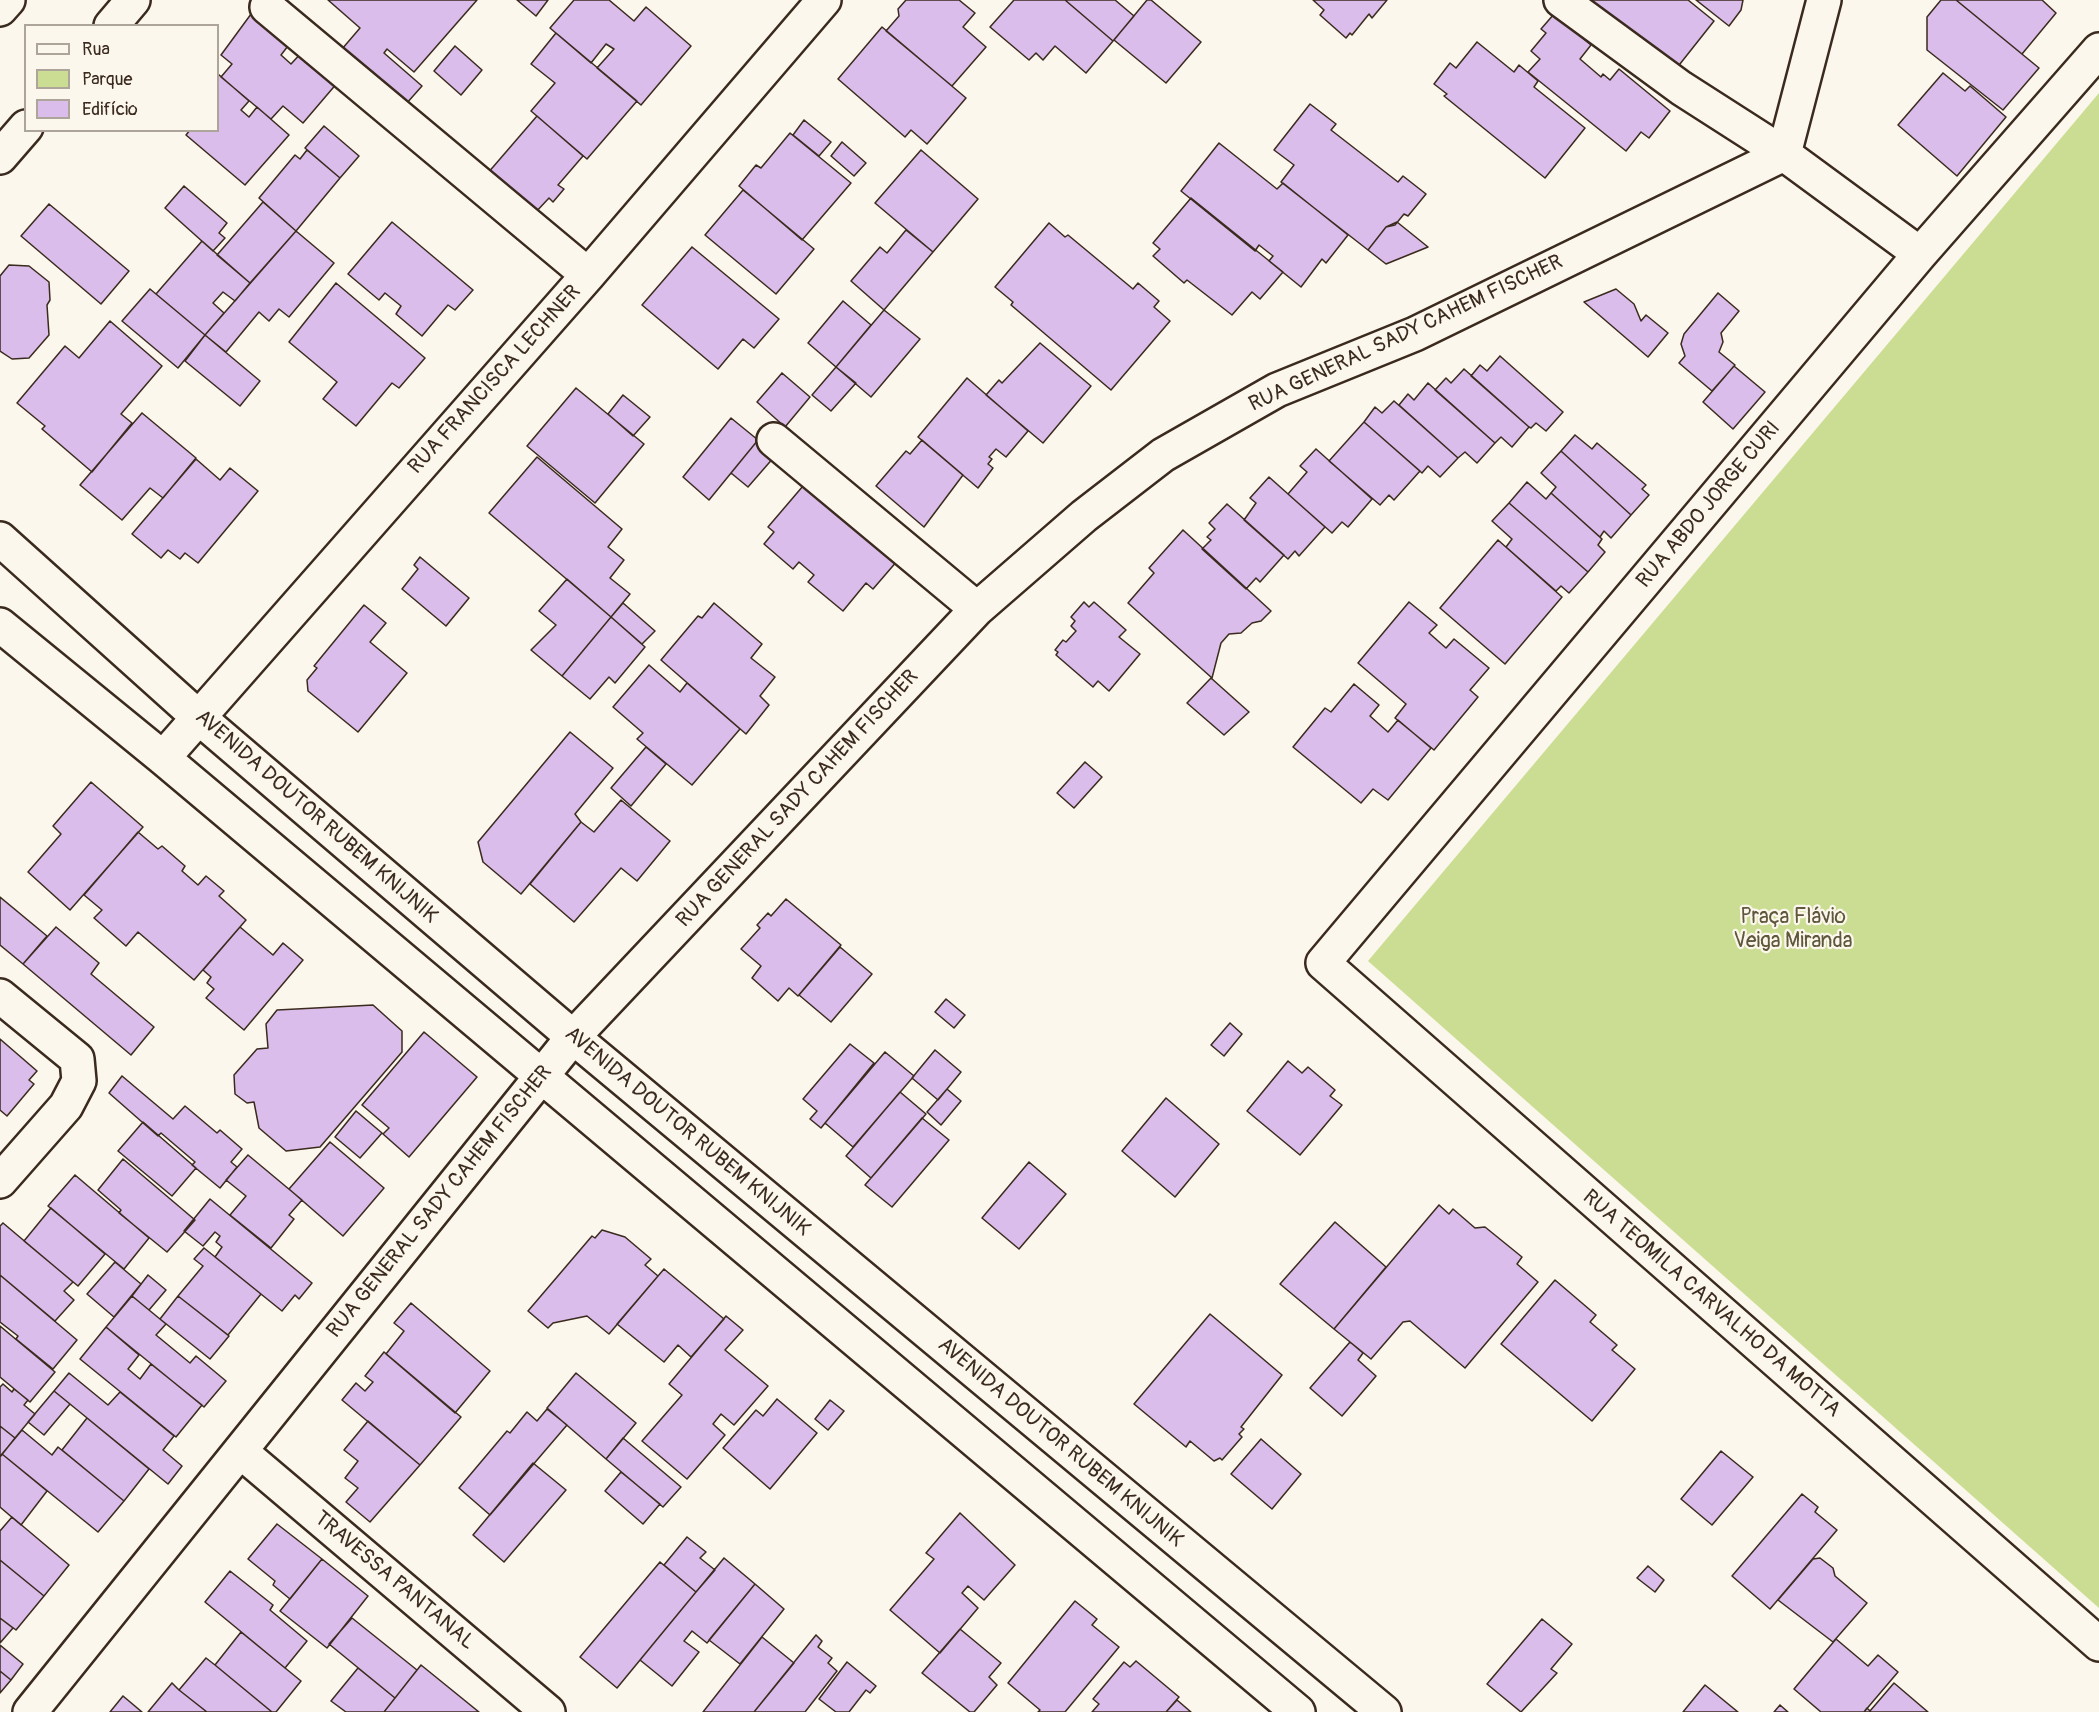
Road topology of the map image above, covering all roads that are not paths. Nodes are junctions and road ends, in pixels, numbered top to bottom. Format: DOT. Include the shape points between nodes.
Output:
graph roads {
  1 [pos="8,0"];
  2 [pos="133,0"];
  3 [pos="824,0"];
  4 [pos="1561,0"];
  5 [pos="1824,0"];
  6 [pos="267,7"];
  7 [pos="0,9"];
  8 [pos="113,24"];
  9 [pos="2099,50"];
  10 [pos="24,129"];
  11 [pos="1784,154"];
  12 [pos="0,157"];
  13 [pos="1920,254"];
  14 [pos="588,275"];
  15 [pos="774,440"];
  16 [pos="0,539"];
  17 [pos="977,609"];
  18 [pos="0,625"];
  19 [pos="197,716"];
  20 [pos="163,758"];
  21 [pos="1323,963"];
  22 [pos="0,996"];
  23 [pos="573,1037"];
  24 [pos="540,1077"];
  25 [pos="0,1181"];
  26 [pos="1051,1436"];
  27 [pos="240,1451"];
  28 [pos="1018,1476"];
  29 [pos="2099,1644"];
  30 [pos="30,1712"];
  31 [pos="548,1712"];
  32 [pos="1298,1712"];
  33 [pos="1384,1712"];
  1 -- 7 [label="street"];
  2 -- 8 [label="street"];
  3 -- 14 [label="street, RUA FRANCISCA LECHNER"];
  4 -- 11 [label="street" via="1681,88"];
  5 -- 11 [label="street"];
  6 -- 14 [label="street"];
  9 -- 13 [label="street, RUA ABDO JORGE CURI"];
  10 -- 12 [label="street"];
  11 -- 13 [label="street"];
  11 -- 17 [label="street, RUA GENERAL SADY CAHEM FISCHER" via="1415,334 1277,390 1163,455 1084,516"];
  13 -- 21 [label="street, RUA ABDO JORGE CURI"];
  14 -- 19 [label="street, RUA FRANCISCA LECHNER"];
  15 -- 17 [label="street"];
  16 -- 19 [label="street, AVENIDA DOUTOR RUBEM KNIJNIK"];
  17 -- 23 [label="street, RUA GENERAL SADY CAHEM FISCHER"];
  18 -- 20 [label="street"];
  19 -- 20 [label="street, RUA FRANCISCA LECHNER"];
  19 -- 23 [label="street, AVENIDA DOUTOR RUBEM KNIJNIK"];
  20 -- 24 [label="street"];
  21 -- 29 [label="street, RUA TEOMILA CARVALHO DA MOTTA"];
  22 -- 25 [label="street" via="77,1059 79,1081 66,1106"];
  23 -- 24 [label="street, RUA GENERAL SADY CAHEM FISCHER"];
  23 -- 26 [label="street, AVENIDA DOUTOR RUBEM KNIJNIK"];
  24 -- 27 [label="street, RUA GENERAL SADY CAHEM FISCHER"];
  24 -- 28 [label="street"];
  26 -- 28 [label="street"];
  26 -- 33 [label="street, AVENIDA DOUTOR RUBEM KNIJNIK"];
  27 -- 30 [label="street, RUA GENERAL SADY CAHEM FISCHER"];
  27 -- 31 [label="street, TRAVESSA PANTANAL"];
  28 -- 32 [label="street"];
}
